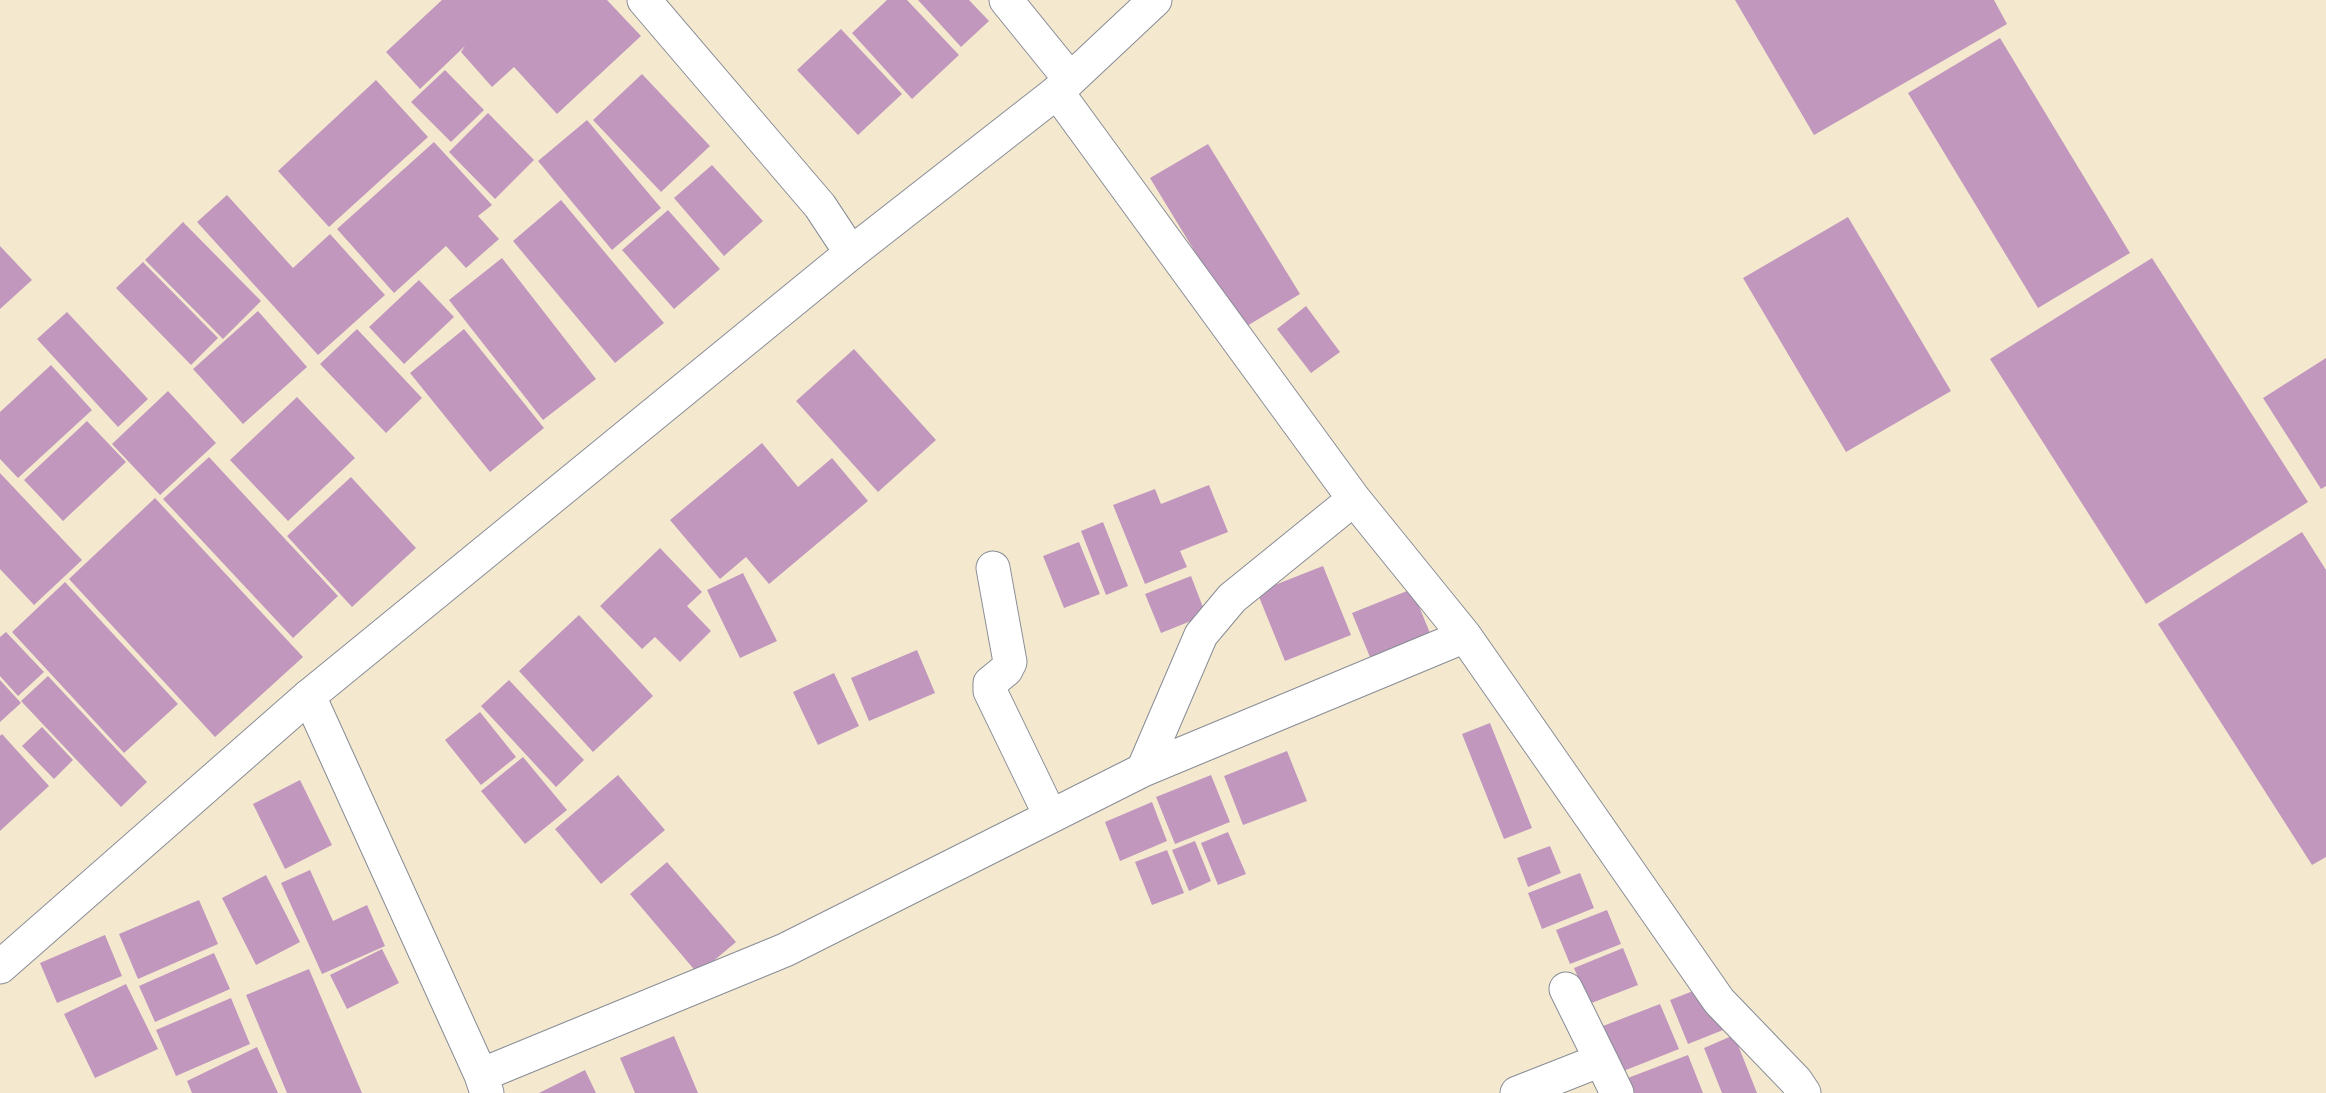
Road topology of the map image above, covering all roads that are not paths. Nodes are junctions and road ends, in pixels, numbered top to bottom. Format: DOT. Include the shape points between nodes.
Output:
graph roads {
  1 [pos="644,0"];
  2 [pos="1006,0"];
  3 [pos="1155,0"];
  4 [pos="1063,86"];
  5 [pos="851,253"];
  6 [pos="1354,500"];
  7 [pos="993,568"];
  8 [pos="1465,636"];
  9 [pos="309,696"];
  10 [pos="1143,770"];
  11 [pos="1050,815"];
  12 [pos="0,967"];
  13 [pos="1566,989"];
  14 [pos="1601,1060"];
  15 [pos="484,1084"];
  16 [pos="1517,1093"];
  17 [pos="1617,1093"];
  18 [pos="1804,1093"];
  1 -- 5 [label="street" via="819,206"];
  2 -- 4 [label="street"];
  3 -- 4 [label="street"];
  4 -- 5 [label="street"];
  4 -- 6 [label="street"];
  5 -- 9 [label="street"];
  6 -- 8 [label="street"];
  6 -- 10 [label="street" via="1232,598 1201,634"];
  7 -- 11 [label="street" via="1010,662 990,683 990,691"];
  8 -- 10 [label="street"];
  8 -- 18 [label="street" via="1719,1001"];
  9 -- 12 [label="street"];
  9 -- 15 [label="street"];
  10 -- 11 [label="street"];
  11 -- 15 [label="street" via="785,950"];
  13 -- 14 [label="street"];
  14 -- 16 [label="street"];
  14 -- 17 [label="street"];
}
